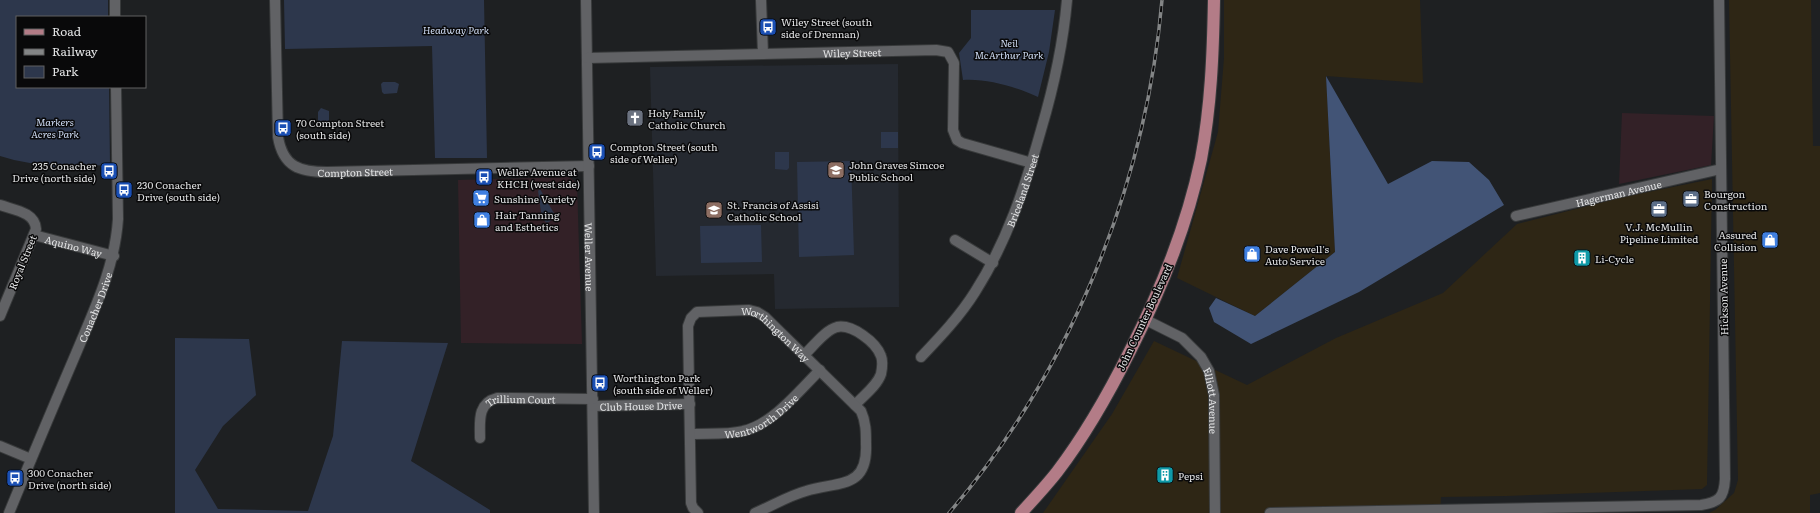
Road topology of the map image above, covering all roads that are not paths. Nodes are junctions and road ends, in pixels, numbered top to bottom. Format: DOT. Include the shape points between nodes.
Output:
graph roads {
  1 [pos="115,0"];
  2 [pos="275,0"];
  3 [pos="586,0"];
  4 [pos="761,0"];
  5 [pos="1067,0"];
  6 [pos="1214,0"];
  7 [pos="1719,0"];
  8 [pos="115,16"];
  9 [pos="763,54"];
  10 [pos="587,58"];
  11 [pos="116,88"];
  12 [pos="1032,163"];
  13 [pos="589,166"];
  14 [pos="1721,169"];
  15 [pos="0,205"];
  16 [pos="1516,216"];
  17 [pos="34,235"];
  18 [pos="955,240"];
  19 [pos="114,256"];
  20 [pos="992,263"];
  21 [pos="0,316"];
  22 [pos="1146,320"];
  23 [pos="804,355"];
  24 [pos="921,357"];
  25 [pos="820,370"];
  26 [pos="593,403"];
  27 [pos="690,404"];
  28 [pos="855,404"];
  29 [pos="690,434"];
  30 [pos="480,438"];
  31 [pos="0,446"];
  32 [pos="31,459"];
  33 [pos="9,513"];
  34 [pos="594,513"];
  35 [pos="698,513"];
  36 [pos="755,513"];
  37 [pos="1021,513"];
  38 [pos="1215,513"];
  39 [pos="1270,513"];
  1 -- 8 [label="street"];
  2 -- 13 [label="street, Compton Street" via="278,137 280,150 285,158 300,169 327,172"];
  3 -- 10 [label="street, Weller Avenue"];
  4 -- 9 [label="street"];
  5 -- 12 [label="street, Briceland Street" via="1061,54"];
  6 -- 22 [label="main road, John Counter Boulevard" via="1211,92 1200,160 1186,218"];
  7 -- 14 [label="street, Hickson Avenue"];
  9 -- 10 [label="street, Wiley Street"];
  9 -- 12 [label="street, Wiley Street" via="936,50 948,52 954,63 953,130 957,140"];
  10 -- 13 [label="street, Weller Avenue"];
  11 -- 19 [label="street, Conacher Drive" via="118,219"];
  12 -- 20 [label="street, Briceland Street" via="1017,210"];
  13 -- 26 [label="street, Weller Avenue"];
  14 -- 16 [label="street, Hagerman Avenue"];
  14 -- 39 [label="street, Hickson Avenue" via="1725,479 1725,489 1721,498 1712,504 1701,505"];
  15 -- 17 [label="street, Royal Street" via="24,213 33,219 36,229"];
  17 -- 19 [label="street, Aquino Way"];
  17 -- 21 [label="street, Royal Street"];
  18 -- 20 [label="street"];
  19 -- 32 [label="street, Conacher Drive" via="100,296"];
  20 -- 24 [label="street, Briceland Street" via="975,293"];
  22 -- 37 [label="main road, John Counter Boulevard" via="1105,401 1056,473"];
  22 -- 38 [label="street, Elliott Avenue" via="1182,338 1201,357 1209,371 1214,395"];
  23 -- 25 [label="street, Worthington Way"];
  23 -- 27 [label="street, Worthington Way" via="757,312 697,312 688,326"];
  23 -- 28 [label="street" via="837,327 849,327 859,331 877,350 882,364 877,382"];
  25 -- 28 [label="street, Worthington Way"];
  25 -- 29 [label="street, Wentworth Drive" via="772,416 755,427 733,433"];
  26 -- 27 [label="street, Club House Drive"];
  26 -- 30 [label="street, Trillium Court" via="491,399 482,409"];
  26 -- 34 [label="street, Weller Avenue"];
  27 -- 29 [label="street, Worthington Way"];
  28 -- 36 [label="street, Worthington Way" via="861,411 865,426 866,452 862,472 850,480 805,491"];
  29 -- 35 [label="street, Worthington Way" via="691,503"];
  31 -- 32 [label="street"];
  32 -- 33 [label="street, Conacher Drive"];
}
